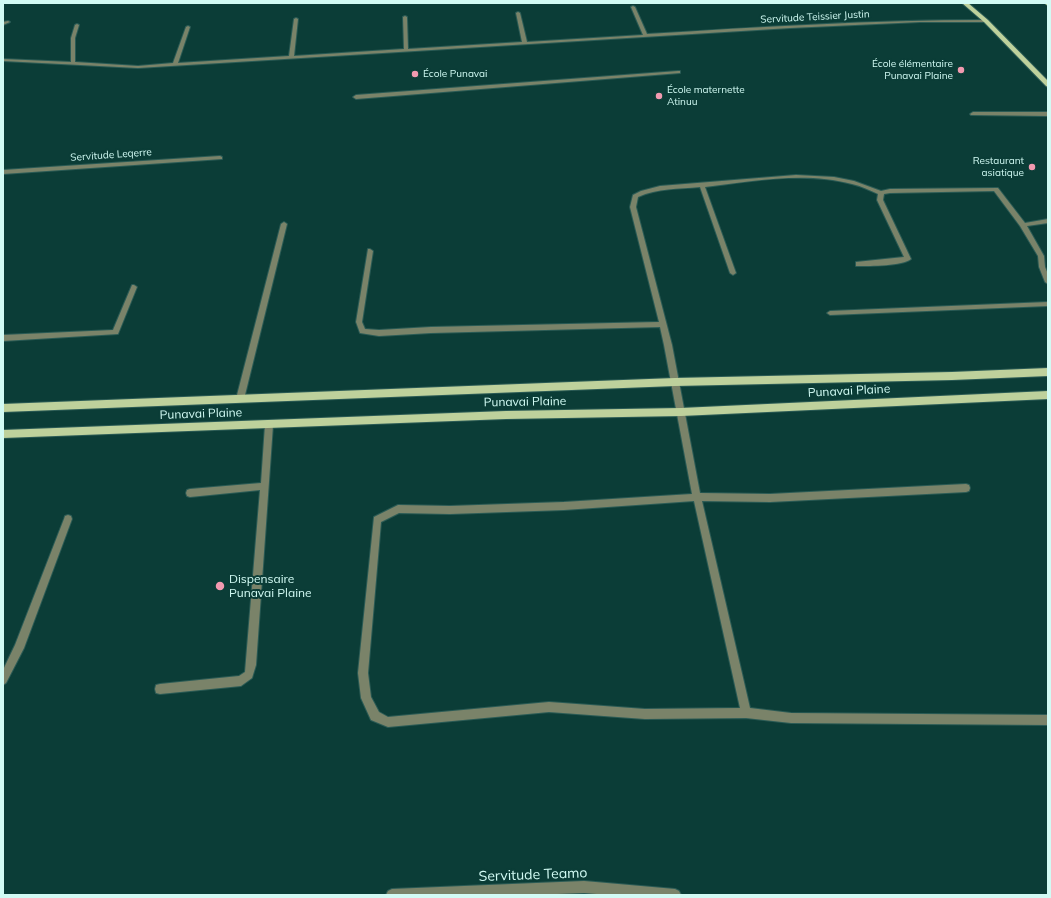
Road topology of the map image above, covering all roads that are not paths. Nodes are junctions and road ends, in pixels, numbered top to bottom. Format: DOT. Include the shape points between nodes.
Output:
graph roads {
  1 [pos="965,3"];
  2 [pos="633,7"];
  3 [pos="518,13"];
  4 [pos="404,17"];
  5 [pos="296,19"];
  6 [pos="986,20"];
  7 [pos="77,25"];
  8 [pos="188,27"];
  9 [pos="645,36"];
  10 [pos="524,43"];
  11 [pos="406,50"];
  12 [pos="290,58"];
  13 [pos="3,60"];
  14 [pos="73,64"];
  15 [pos="175,65"];
  16 [pos="678,72"];
  17 [pos="1048,85"];
  18 [pos="356,96"];
  19 [pos="973,114"];
  20 [pos="1048,114"];
  21 [pos="220,158"];
  22 [pos="3,172"];
  23 [pos="702,185"];
  24 [pos="881,193"];
  25 [pos="1048,222"];
  26 [pos="284,224"];
  27 [pos="1023,226"];
  28 [pos="370,251"];
  29 [pos="858,264"];
  30 [pos="733,273"];
  31 [pos="1048,282"];
  32 [pos="134,287"];
  33 [pos="1048,304"];
  34 [pos="830,313"];
  35 [pos="662,324"];
  36 [pos="3,338"];
  37 [pos="1048,372"];
  38 [pos="675,382"];
  39 [pos="1048,395"];
  40 [pos="240,399"];
  41 [pos="3,408"];
  42 [pos="680,412"];
  43 [pos="269,425"];
  44 [pos="3,434"];
  45 [pos="264,486"];
  46 [pos="966,488"];
  47 [pos="190,493"];
  48 [pos="697,497"];
  49 [pos="68,519"];
  50 [pos="3,680"];
  51 [pos="160,689"];
  52 [pos="746,713"];
  53 [pos="1048,720"];
  54 [pos="392,895"];
  55 [pos="675,895"];
  1 -- 6 [label="main road"];
  2 -- 9 [label="street"];
  3 -- 10 [label="street"];
  4 -- 11 [label="street"];
  5 -- 12 [label="street"];
  6 -- 9 [label="street, Servitude Teissier Justin" via="900,22"];
  6 -- 17 [label="main road"];
  7 -- 14 [label="street" via="72,38"];
  8 -- 15 [label="street"];
  9 -- 10 [label="street, Servitude Teissier Justin"];
  10 -- 11 [label="street, Servitude Teissier Justin"];
  11 -- 12 [label="street, Servitude Teissier Justin"];
  12 -- 15 [label="street, Servitude Teissier Justin"];
  13 -- 14 [label="street, Servitude Teissier Justin"];
  14 -- 15 [label="street, Servitude Teissier Justin" via="138,67"];
  16 -- 18 [label="street"];
  19 -- 20 [label="street"];
  21 -- 22 [label="street, Servitude Leqerre"];
  23 -- 24 [label="street" via="781,177 817,177 852,182"];
  23 -- 30 [label="street"];
  23 -- 35 [label="street" via="645,190 635,196 633,207"];
  24 -- 27 [label="street" via="996,189"];
  24 -- 29 [label="street" via="880,200 908,259"];
  25 -- 27 [label="street"];
  26 -- 40 [label="street"];
  27 -- 31 [label="street" via="1041,256"];
  28 -- 35 [label="street" via="359,322 362,331 379,333"];
  32 -- 36 [label="street" via="116,332"];
  33 -- 34 [label="street"];
  35 -- 38 [label="street"];
  37 -- 38 [label="main road, Punavai Plaine"];
  38 -- 40 [label="main road, Punavai Plaine"];
  38 -- 42 [label="street"];
  39 -- 42 [label="main road, Punavai Plaine"];
  40 -- 41 [label="main road, Punavai Plaine"];
  42 -- 43 [label="main road, Punavai Plaine" via="506,415"];
  42 -- 48 [label="street"];
  43 -- 44 [label="main road, Punavai Plaine"];
  43 -- 45 [label="street"];
  45 -- 47 [label="street"];
  45 -- 51 [label="street" via="249,675 241,682"];
  46 -- 48 [label="street" via="770,498"];
  48 -- 52 [label="street"];
  48 -- 52 [label="street" via="564,506 398,510 377,520 363,673 366,698 375,716 388,722 549,707 645,714"];
  49 -- 50 [label="street" via="19,648"];
  52 -- 53 [label="street" via="791,718"];
  54 -- 55 [label="street, Servitude Teamo" via="584,887"];
}
